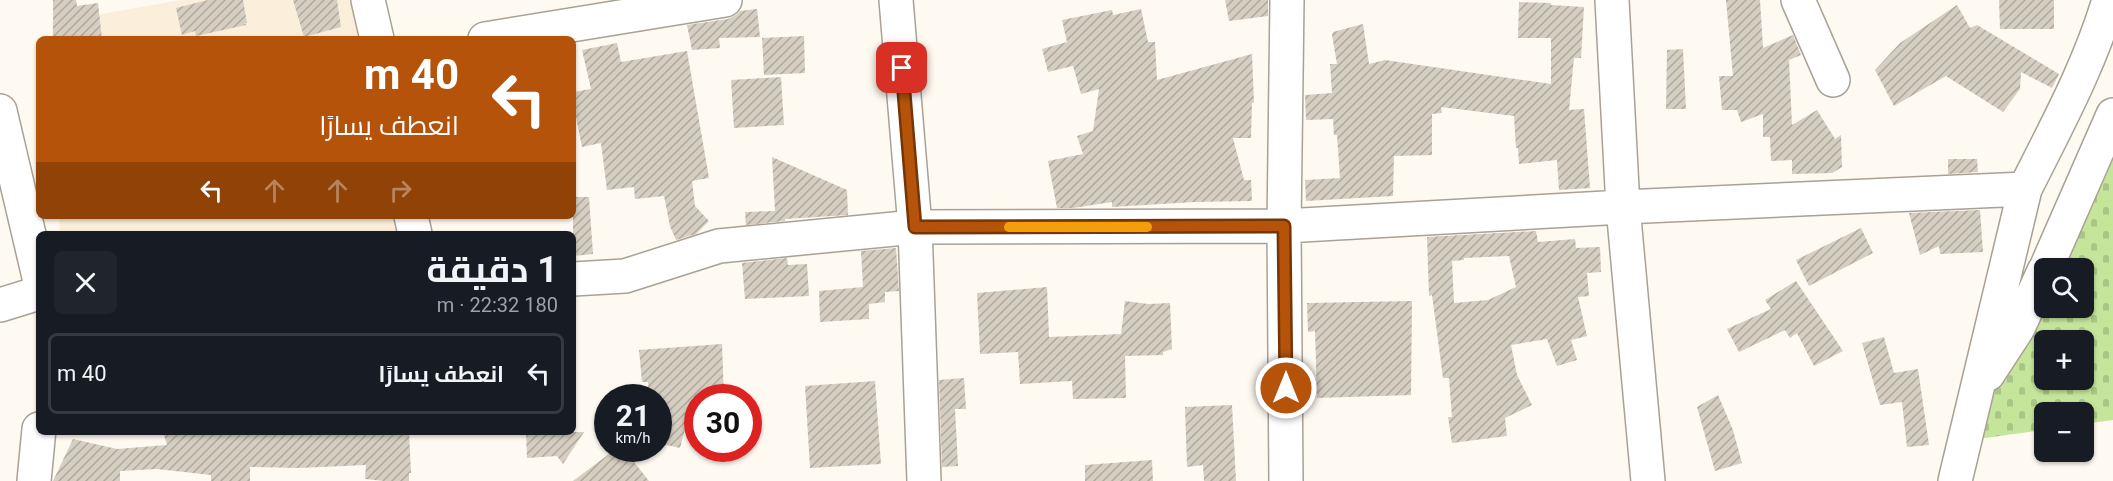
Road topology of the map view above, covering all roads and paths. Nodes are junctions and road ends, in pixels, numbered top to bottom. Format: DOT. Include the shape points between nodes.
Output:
graph roads {
  1 [pos="368,0"];
  2 [pos="725,0"];
  3 [pos="896,0"];
  4 [pos="1287,0"];
  5 [pos="1612,0"];
  6 [pos="1798,0"];
  7 [pos="2109,0"];
  8 [pos="375,36"];
  9 [pos="503,36"];
  10 [pos="1833,80"];
  11 [pos="0,111"];
  12 [pos="2113,116"];
  13 [pos="2025,189"];
  14 [pos="1623,207"];
  15 [pos="1284,226"];
  16 [pos="915,227"];
  17 [pos="2050,258"];
  18 [pos="36,264"];
  19 [pos="576,279"];
  20 [pos="2034,293"];
  21 [pos="36,294"];
  22 [pos="0,305"];
  23 [pos="1977,390"];
  24 [pos="38,435"];
  25 [pos="34,481"];
  26 [pos="924,481"];
  27 [pos="1286,481"];
  28 [pos="1648,481"];
  29 [pos="1955,481"];
  1 -- 8 [label="street"];
  2 -- 9 [label="street"];
  3 -- 16 [label="street"];
  4 -- 15 [label="street"];
  5 -- 14 [label="street"];
  6 -- 10 [label="street"];
  7 -- 13 [label="street" via="2098,39"];
  11 -- 18 [label="street"];
  12 -- 17 [label="street"];
  13 -- 14 [label="street"];
  13 -- 23 [label="street"];
  14 -- 15 [label="street"];
  14 -- 28 [label="street"];
  15 -- 16 [label="street"];
  15 -- 27 [label="street"];
  16 -- 19 [label="street" via="719,246 625,276"];
  16 -- 26 [label="street"];
  20 -- 23 [label="street" via="2000,359"];
  21 -- 22 [label="street"];
  23 -- 29 [label="street"];
  24 -- 25 [label="street"];
}
